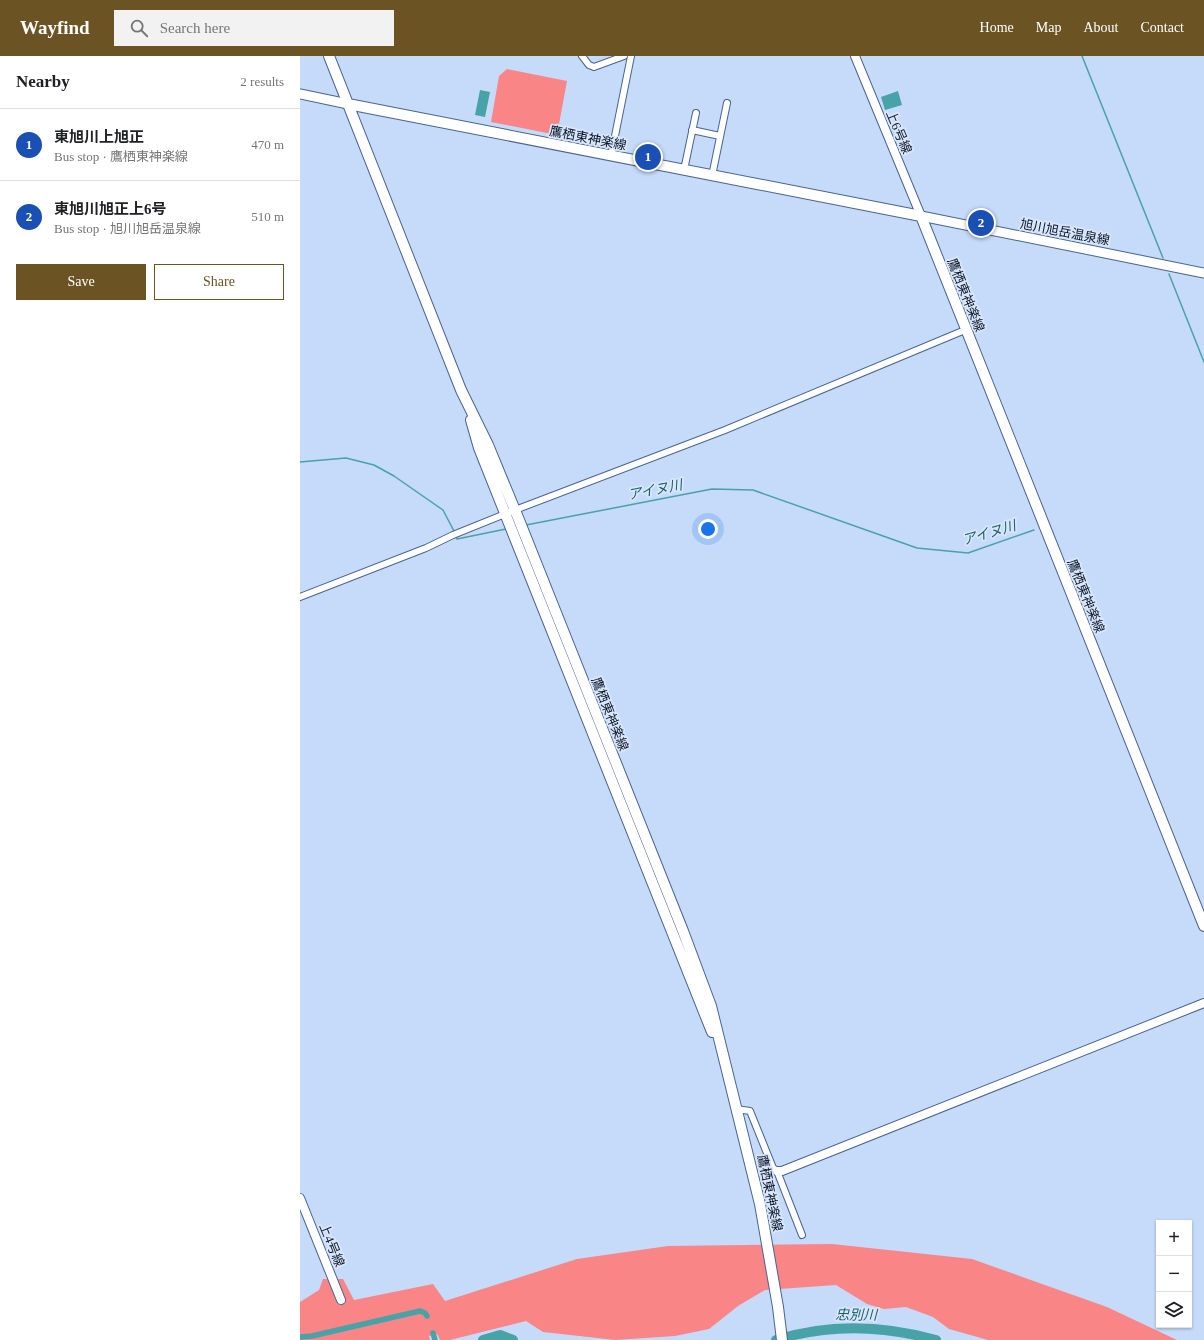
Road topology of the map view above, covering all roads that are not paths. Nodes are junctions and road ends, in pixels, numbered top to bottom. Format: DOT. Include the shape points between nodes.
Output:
graph roads {
  1 [pos="329,56"];
  2 [pos="582,56"];
  3 [pos="624,56"];
  4 [pos="631,56"];
  5 [pos="855,56"];
  6 [pos="300,94"];
  7 [pos="727,103"];
  8 [pos="348,104"];
  9 [pos="696,113"];
  10 [pos="692,130"];
  11 [pos="720,136"];
  12 [pos="611,156"];
  13 [pos="684,170"];
  14 [pos="712,176"];
  15 [pos="921,216"];
  16 [pos="1204,273"];
  17 [pos="965,330"];
  18 [pos="512,517"];
  19 [pos="300,597"];
  20 [pos="1204,926"];
  21 [pos="1204,1003"];
  22 [pos="736,1109"];
  23 [pos="777,1171"];
  24 [pos="300,1198"];
  25 [pos="802,1235"];
  26 [pos="341,1300"];
  27 [pos="782,1340"];
  1 -- 8 [label="main road, 鷹栖東神楽線"];
  2 -- 3 [label="street" via="594,68"];
  4 -- 12 [label="street"];
  5 -- 15 [label="street, 上6号線"];
  6 -- 8 [label="main road"];
  7 -- 11 [label="street"];
  8 -- 12 [label="main road, 鷹栖東神楽線"];
  8 -- 18 [label="main road, 鷹栖東神楽線" via="461,390 479,448"];
  9 -- 10 [label="street"];
  10 -- 11 [label="street"];
  10 -- 13 [label="street"];
  11 -- 14 [label="street"];
  12 -- 13 [label="main road, 鷹栖東神楽線"];
  13 -- 14 [label="main road, 鷹栖東神楽線"];
  14 -- 15 [label="main road, 鷹栖東神楽線"];
  15 -- 16 [label="main road, 旭川旭岳温泉線"];
  15 -- 17 [label="main road, 鷹栖東神楽線"];
  17 -- 18 [label="street"];
  17 -- 20 [label="main road, 鷹栖東神楽線"];
  18 -- 19 [label="street" via="455,534 426,548"];
  18 -- 22 [label="main road, 鷹栖東神楽線" via="722,1053"];
  21 -- 23 [label="street"];
  22 -- 23 [label="street" via="750,1112 773,1168"];
  22 -- 27 [label="main road, 鷹栖東神楽線" via="760,1204"];
  23 -- 25 [label="street"];
  24 -- 26 [label="street, 上4号線"];
}
